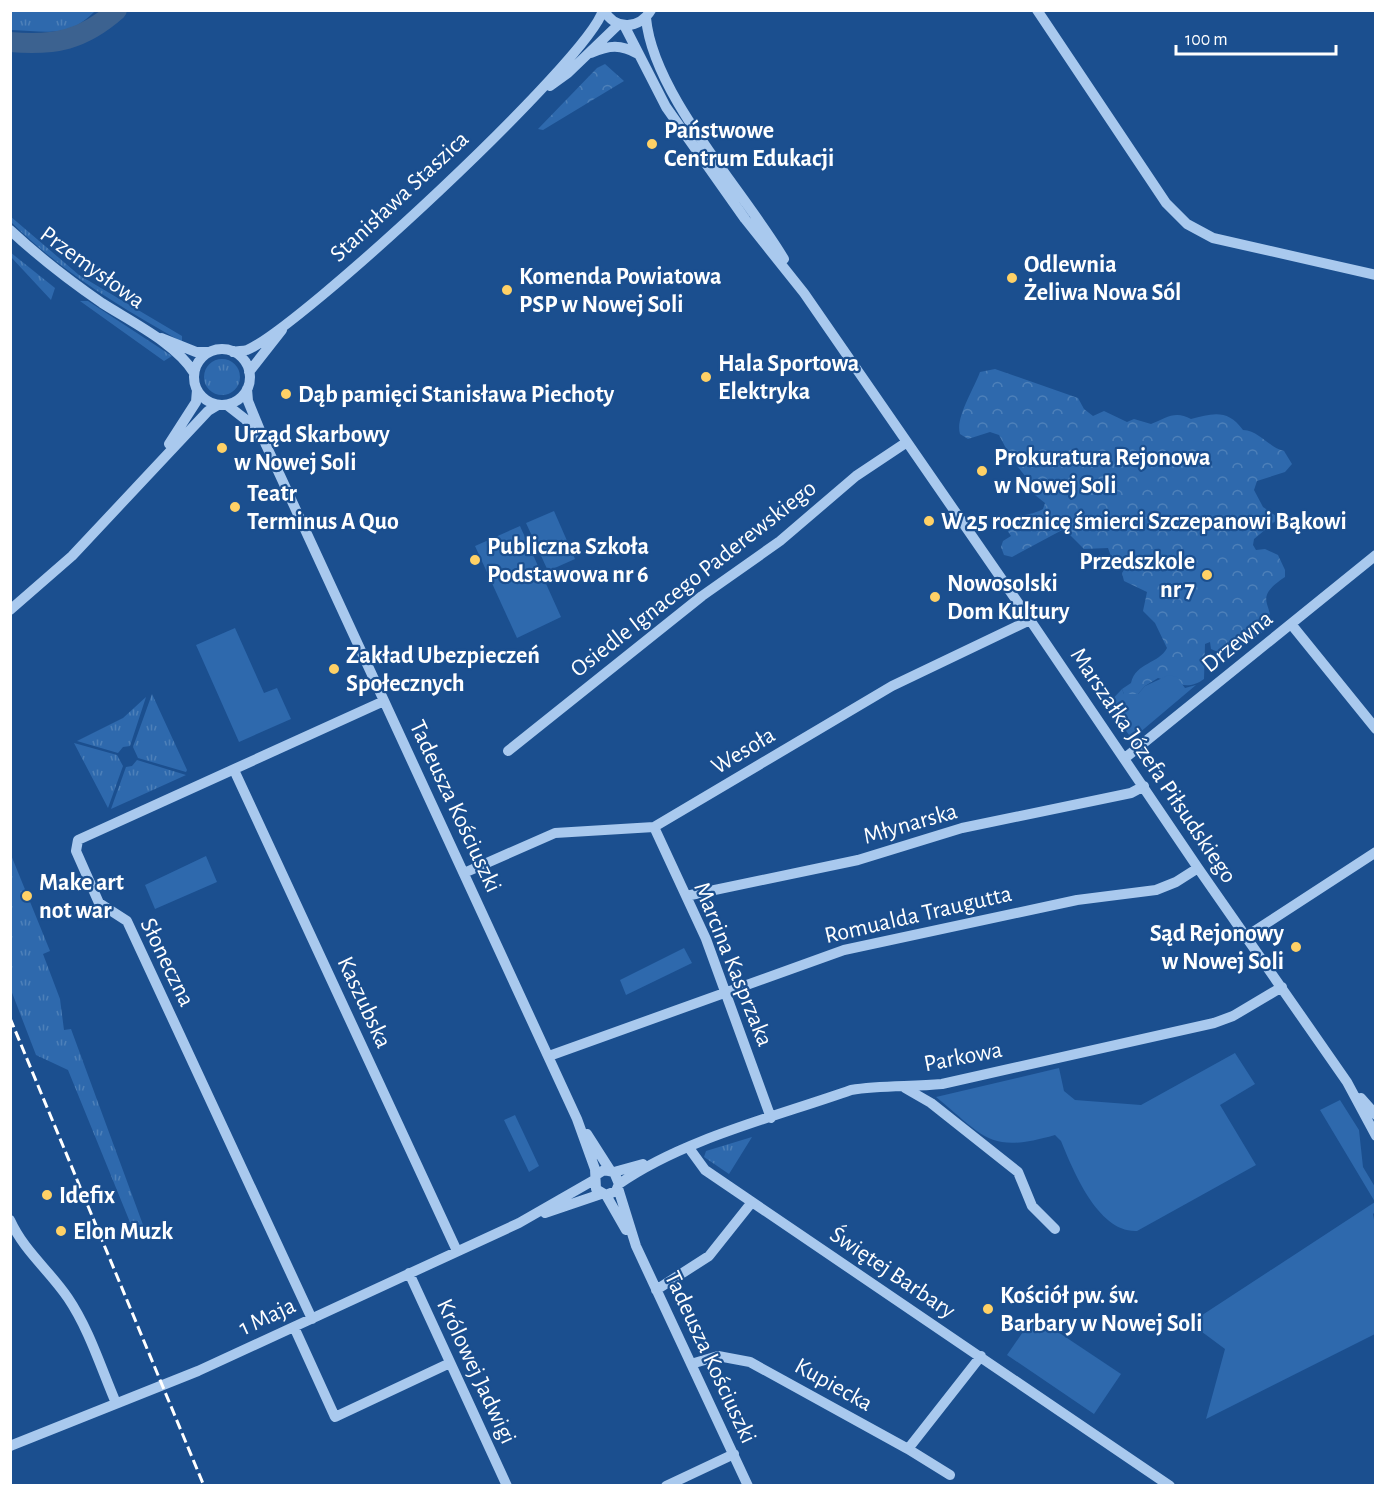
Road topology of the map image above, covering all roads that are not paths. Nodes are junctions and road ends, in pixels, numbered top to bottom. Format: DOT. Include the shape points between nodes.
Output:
graph roads {
  1 [pos="603,10"];
  2 [pos="1037,10"];
  3 [pos="650,12"];
  4 [pos="621,25"];
  5 [pos="588,54"];
  6 [pos="638,54"];
  7 [pos="535,97"];
  8 [pos="10,230"];
  9 [pos="1376,275"];
  10 [pos="804,293"];
  11 [pos="288,323"];
  12 [pos="153,334"];
  13 [pos="208,352"];
  14 [pos="234,352"];
  15 [pos="249,372"];
  16 [pos="194,374"];
  17 [pos="247,389"];
  18 [pos="197,390"];
  19 [pos="222,405"];
  20 [pos="906,442"];
  21 [pos="266,445"];
  22 [pos="151,472"];
  23 [pos="1376,555"];
  24 [pos="12,610"];
  25 [pos="1030,620"];
  26 [pos="1290,624"];
  27 [pos="384,700"];
  28 [pos="1376,729"];
  29 [pos="508,751"];
  30 [pos="1125,758"];
  31 [pos="234,770"];
  32 [pos="1144,786"];
  33 [pos="654,827"];
  34 [pos="1376,852"];
  35 [pos="1198,868"];
  36 [pos="464,873"];
  37 [pos="686,896"];
  38 [pos="1247,936"];
  39 [pos="1282,987"];
  40 [pos="725,992"];
  41 [pos="549,1056"];
  42 [pos="1347,1082"];
  43 [pos="905,1088"];
  44 [pos="1376,1115"];
  45 [pos="771,1118"];
  46 [pos="577,1119"];
  47 [pos="1376,1136"];
  48 [pos="688,1148"];
  49 [pos="652,1163"];
  50 [pos="612,1171"];
  51 [pos="595,1178"];
  52 [pos="619,1186"];
  53 [pos="604,1194"];
  54 [pos="752,1202"];
  55 [pos="536,1215"];
  56 [pos="10,1220"];
  57 [pos="1055,1229"];
  58 [pos="636,1246"];
  59 [pos="457,1251"];
  60 [pos="409,1273"];
  61 [pos="656,1290"];
  62 [pos="312,1319"];
  63 [pos="294,1327"];
  64 [pos="981,1356"];
  65 [pos="450,1363"];
  66 [pos="691,1364"];
  67 [pos="116,1403"];
  68 [pos="10,1446"];
  69 [pos="908,1449"];
  70 [pos="734,1454"];
  71 [pos="950,1475"];
  72 [pos="507,1485"];
  73 [pos="666,1485"];
  74 [pos="748,1485"];
  75 [pos="1170,1485"];
  1 -- 4 [label="street"];
  1 -- 7 [label="street, Stanisława Staszica" via="594,30"];
  2 -- 9 [label="street" via="1180,219 1224,241"];
  3 -- 4 [label="street" via="634,25"];
  3 -- 10 [label="street, Marszałka Józefa Piłsudskiego" via="653,52 677,101 767,230"];
  4 -- 5 [label="street, Stanisława Staszica"];
  4 -- 6 [label="street, Marszałka Józefa Piłsudskiego"];
  5 -- 6 [label="street" via="613,45"];
  5 -- 7 [label="street, Stanisława Staszica"];
  6 -- 10 [label="street, Marszałka Józefa Piłsudskiego" via="666,107 745,219"];
  7 -- 11 [label="street, Stanisława Staszica" via="392,233"];
  8 -- 12 [label="street, Przemysłowa" via="76,285"];
  10 -- 20 [label="street, Marszałka Józefa Piłsudskiego"];
  11 -- 14 [label="street, Stanisława Staszica" via="246,350"];
  11 -- 15 [label="street, Stanisława Staszica"];
  12 -- 13 [label="street, Przemysłowa" via="196,352"];
  12 -- 16 [label="street, Przemysłowa"];
  13 -- 14 [label="street"];
  13 -- 16 [label="street" via="196,365"];
  14 -- 15 [label="street"];
  15 -- 17 [label="street"];
  16 -- 18 [label="street"];
  17 -- 19 [label="street" via="242,396"];
  17 -- 21 [label="street, Tadeusza Kościuszki"];
  18 -- 19 [label="street" via="210,402"];
  18 -- 22 [label="street" via="189,415"];
  19 -- 21 [label="street, Tadeusza Kościuszki" via="245,419"];
  19 -- 22 [label="street" via="207,411"];
  20 -- 25 [label="street, Marszałka Józefa Piłsudskiego"];
  20 -- 29 [label="street, Osiedle Ignacego Paderewskiego" via="856,476 780,541 702,596"];
  21 -- 27 [label="street, Tadeusza Kościuszki"];
  22 -- 24 [label="street" via="72,556"];
  23 -- 26 [label="street, Drzewna"];
  25 -- 30 [label="street, Marszałka Józefa Piłsudskiego"];
  25 -- 33 [label="street, Wesoła" via="909,677"];
  26 -- 28 [label="street"];
  26 -- 30 [label="street, Drzewna"];
  27 -- 31 [label="street, Słoneczna"];
  27 -- 36 [label="street, Tadeusza Kościuszki"];
  30 -- 32 [label="street, Marszałka Józefa Piłsudskiego"];
  31 -- 59 [label="street, Kaszubska"];
  31 -- 62 [label="street, Słoneczna" via="78,840 76,852 99,903 127,921"];
  32 -- 35 [label="street, Marszałka Józefa Piłsudskiego"];
  32 -- 37 [label="street, Młynarska" via="1131,794 962,828 858,860"];
  33 -- 36 [label="street, Wesoła" via="555,833"];
  33 -- 37 [label="street, Marcina Kasprzaka"];
  34 -- 38 [label="street"];
  35 -- 38 [label="street, Marszałka Józefa Piłsudskiego"];
  35 -- 40 [label="street, Romualda Traugutta" via="1156,890 1077,900 876,941"];
  36 -- 41 [label="street, Tadeusza Kościuszki"];
  37 -- 40 [label="street, Marcina Kasprzaka"];
  38 -- 39 [label="street, Marszałka Józefa Piłsudskiego"];
  39 -- 42 [label="street, Marszałka Józefa Piłsudskiego"];
  39 -- 43 [label="street, Parkowa" via="1214,1023 942,1084"];
  40 -- 41 [label="street, Romualda Traugutta"];
  40 -- 45 [label="street, Marcina Kasprzaka"];
  41 -- 46 [label="street, Tadeusza Kościuszki"];
  42 -- 44 [label="street, Marszałka Józefa Piłsudskiego"];
  42 -- 47 [label="street, Marszałka Józefa Piłsudskiego"];
  43 -- 45 [label="street, Parkowa" via="871,1086 851,1090"];
  43 -- 57 [label="street" via="931,1102 1018,1172 1032,1206"];
  45 -- 48 [label="street, Parkowa"];
  46 -- 50 [label="street, Tadeusza Kościuszki"];
  46 -- 51 [label="street, Tadeusza Kościuszki"];
  48 -- 49 [label="street, Parkowa"];
  48 -- 54 [label="street, Świętej Barbary" via="705,1170"];
  49 -- 50 [label="street, Parkowa"];
  49 -- 52 [label="street, Parkowa"];
  50 -- 51 [label="street, Parkowa"];
  50 -- 52 [label="street, Tadeusza Kościuszki"];
  51 -- 53 [label="street, Tadeusza Kościuszki" via="596,1189"];
  51 -- 55 [label="street, 1 Maja"];
  52 -- 53 [label="street, Parkowa"];
  52 -- 58 [label="street, Tadeusza Kościuszki"];
  53 -- 55 [label="street, 1 Maja"];
  53 -- 58 [label="street, Tadeusza Kościuszki"];
  54 -- 61 [label="street" via="709,1256"];
  54 -- 64 [label="street, Świętej Barbary"];
  55 -- 59 [label="street, 1 Maja"];
  56 -- 67 [label="street" via="24,1246 80,1317"];
  58 -- 61 [label="street, Tadeusza Kościuszki"];
  59 -- 60 [label="street, 1 Maja"];
  60 -- 62 [label="street, 1 Maja"];
  60 -- 65 [label="street, Królowej Jadwigi"];
  61 -- 66 [label="street, Tadeusza Kościuszki"];
  62 -- 63 [label="street, 1 Maja"];
  63 -- 65 [label="street" via="335,1417"];
  63 -- 67 [label="street, 1 Maja"];
  64 -- 69 [label="street"];
  64 -- 75 [label="street, Świętej Barbary"];
  65 -- 72 [label="street, Królowej Jadwigi"];
  66 -- 69 [label="street, Kupiecka" via="718,1356 750,1362"];
  66 -- 70 [label="street, Tadeusza Kościuszki"];
  67 -- 68 [label="street, 1 Maja"];
  69 -- 71 [label="street, Kupiecka"];
  70 -- 73 [label="street"];
  70 -- 74 [label="street, Tadeusza Kościuszki"];
}
